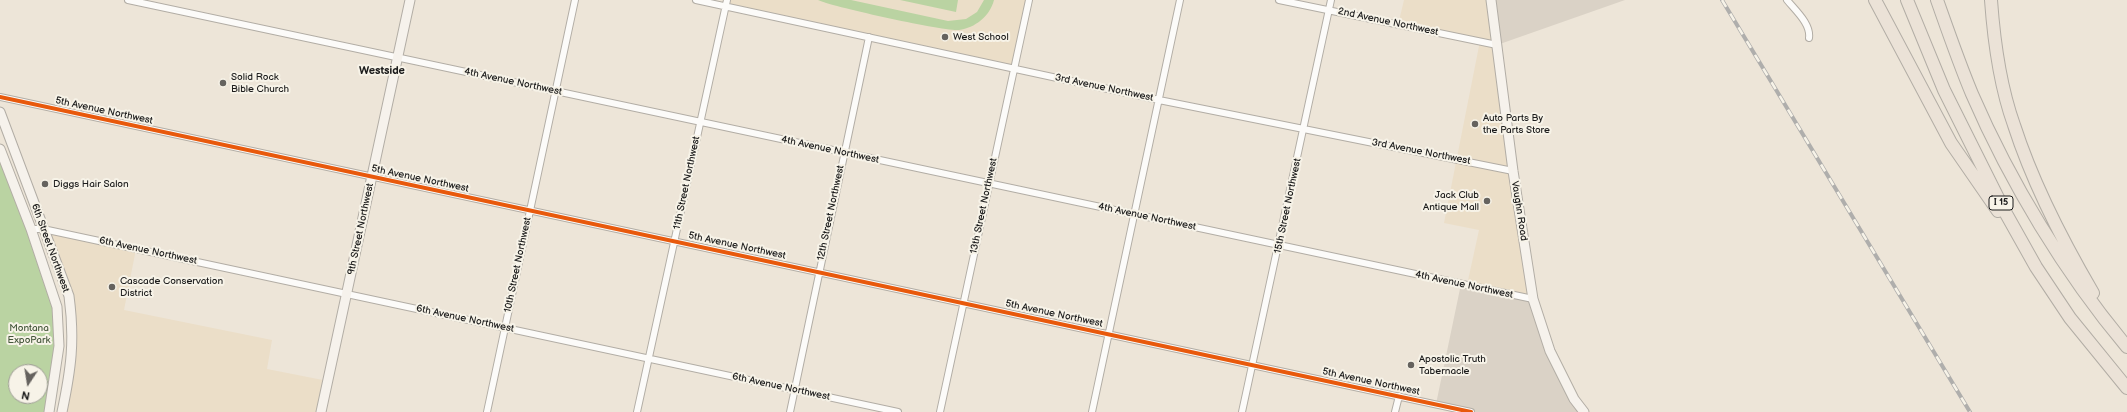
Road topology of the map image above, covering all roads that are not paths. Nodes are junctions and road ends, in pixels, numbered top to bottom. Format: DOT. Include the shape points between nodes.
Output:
graph roads {
  1 [pos="128,0"];
  2 [pos="410,0"];
  3 [pos="575,0"];
  4 [pos="696,0"];
  5 [pos="1029,0"];
  6 [pos="1180,0"];
  7 [pos="1279,0"];
  8 [pos="1331,0"];
  9 [pos="1491,0"];
  10 [pos="1787,0"];
  11 [pos="1875,0"];
  12 [pos="1907,0"];
  13 [pos="1937,0"];
  14 [pos="1991,0"];
  15 [pos="726,3"];
  16 [pos="1329,10"];
  17 [pos="869,37"];
  18 [pos="1809,38"];
  19 [pos="1497,45"];
  20 [pos="398,58"];
  21 [pos="1014,68"];
  22 [pos="556,91"];
  23 [pos="0,96"];
  24 [pos="1160,100"];
  25 [pos="0,112"];
  26 [pos="700,122"];
  27 [pos="1304,129"];
  28 [pos="0,149"];
  29 [pos="844,153"];
  30 [pos="1512,171"];
  31 [pos="372,177"];
  32 [pos="989,184"];
  33 [pos="530,211"];
  34 [pos="1135,215"];
  35 [pos="31,229"];
  36 [pos="43,229"];
  37 [pos="674,241"];
  38 [pos="1279,245"];
  39 [pos="2036,267"];
  40 [pos="819,272"];
  41 [pos="347,294"];
  42 [pos="1533,299"];
  43 [pos="963,304"];
  44 [pos="2109,326"];
  45 [pos="504,328"];
  46 [pos="1109,334"];
  47 [pos="2127,347"];
  48 [pos="648,359"];
  49 [pos="1253,365"];
  50 [pos="2127,388"];
  51 [pos="795,390"];
  52 [pos="1399,396"];
  53 [pos="48,412"];
  54 [pos="62,412"];
  55 [pos="321,412"];
  56 [pos="487,412"];
  57 [pos="637,412"];
  58 [pos="790,412"];
  59 [pos="898,412"];
  60 [pos="940,412"];
  61 [pos="1092,412"];
  62 [pos="1242,412"];
  63 [pos="1395,412"];
  64 [pos="1471,412"];
  65 [pos="1584,412"];
  1 -- 20 [label="street, 4th Avenue Northwest"];
  2 -- 20 [label="main road, 9th Street Northwest"];
  3 -- 22 [label="street, 10th Street Northwest"];
  4 -- 15 [label="street, 3rd Avenue Northwest"];
  5 -- 21 [label="street, 13th Street Northwest"];
  6 -- 24 [label="street"];
  7 -- 16 [label="street, 2nd Avenue Northwest"];
  8 -- 16 [label="street, 15th Street Northwest"];
  9 -- 19 [label="main road, Vaughn Road"];
  10 -- 18 [label="street" via="1807,24"];
  11 -- 39 [label="highway" via="1951,143"];
  12 -- 39 [label="highway, I 15" via="1944,90 2004,210"];
  13 -- 44 [label="highway, I 15" via="1972,94 2004,160 2073,277"];
  14 -- 44 [label="highway" via="1995,41 2006,96 2024,155 2049,212"];
  15 -- 17 [label="street, 3rd Avenue Northwest"];
  15 -- 26 [label="street, 11th Street Northwest"];
  16 -- 19 [label="street, 2nd Avenue Northwest"];
  16 -- 27 [label="street, 15th Street Northwest"];
  17 -- 21 [label="street, 3rd Avenue Northwest"];
  17 -- 29 [label="street, 12th Street Northwest"];
  19 -- 30 [label="main road, Vaughn Road"];
  20 -- 22 [label="street, 4th Avenue Northwest"];
  20 -- 31 [label="main road, 9th Street Northwest"];
  21 -- 24 [label="street, 3rd Avenue Northwest"];
  21 -- 32 [label="street, 13th Street Northwest"];
  22 -- 26 [label="street, 4th Avenue Northwest"];
  22 -- 33 [label="street, 10th Street Northwest"];
  23 -- 31 [label="street, 5th Avenue Northwest"];
  24 -- 27 [label="street, 3rd Avenue Northwest"];
  24 -- 34 [label="street"];
  25 -- 36 [label="main road, 6th Street Northwest"];
  26 -- 29 [label="street, 4th Avenue Northwest"];
  26 -- 37 [label="street, 11th Street Northwest"];
  27 -- 30 [label="street, 3rd Avenue Northwest"];
  27 -- 38 [label="street, 15th Street Northwest"];
  28 -- 35 [label="main road, 6th Street Northwest"];
  29 -- 32 [label="street, 4th Avenue Northwest"];
  29 -- 40 [label="street, 12th Street Northwest"];
  30 -- 42 [label="main road, Vaughn Road"];
  31 -- 33 [label="street, 5th Avenue Northwest"];
  31 -- 41 [label="main road, 9th Street Northwest"];
  32 -- 34 [label="street, 4th Avenue Northwest"];
  32 -- 43 [label="street, 13th Street Northwest"];
  33 -- 37 [label="street, 5th Avenue Northwest"];
  33 -- 45 [label="street, 10th Street Northwest"];
  34 -- 38 [label="street, 4th Avenue Northwest"];
  34 -- 46 [label="street"];
  35 -- 36 [label="street, 6th Avenue Northwest"];
  35 -- 53 [label="main road, 6th Street Northwest" via="57,307 59,346"];
  36 -- 41 [label="street, 6th Avenue Northwest"];
  36 -- 54 [label="main road, 6th Street Northwest" via="68,296 73,327 72,356"];
  37 -- 40 [label="street, 5th Avenue Northwest"];
  37 -- 48 [label="street, 11th Street Northwest"];
  38 -- 42 [label="street, 4th Avenue Northwest"];
  38 -- 49 [label="street, 15th Street Northwest"];
  39 -- 50 [label="highway, I 15" via="2070,318"];
  40 -- 43 [label="street, 5th Avenue Northwest"];
  40 -- 51 [label="street, 12th Street Northwest"];
  41 -- 45 [label="street, 6th Avenue Northwest"];
  41 -- 55 [label="main road, 9th Street Northwest"];
  42 -- 65 [label="main road, Vaughn Road" via="1550,351 1574,399"];
  43 -- 46 [label="street, 5th Avenue Northwest"];
  43 -- 60 [label="street, 13th Street Northwest"];
  44 -- 47 [label="highway, I 15"];
  45 -- 48 [label="street, 6th Avenue Northwest"];
  45 -- 56 [label="street, 10th Street Northwest"];
  46 -- 49 [label="street, 5th Avenue Northwest"];
  46 -- 61 [label="street"];
  48 -- 51 [label="street, 6th Avenue Northwest"];
  48 -- 57 [label="street, 11th Street Northwest"];
  49 -- 52 [label="street, 5th Avenue Northwest"];
  49 -- 62 [label="street, 15th Street Northwest"];
  51 -- 58 [label="street, 12th Street Northwest"];
  51 -- 59 [label="street, 6th Avenue Northwest"];
  52 -- 63 [label="street"];
  52 -- 64 [label="street, 5th Avenue Northwest"];
}
